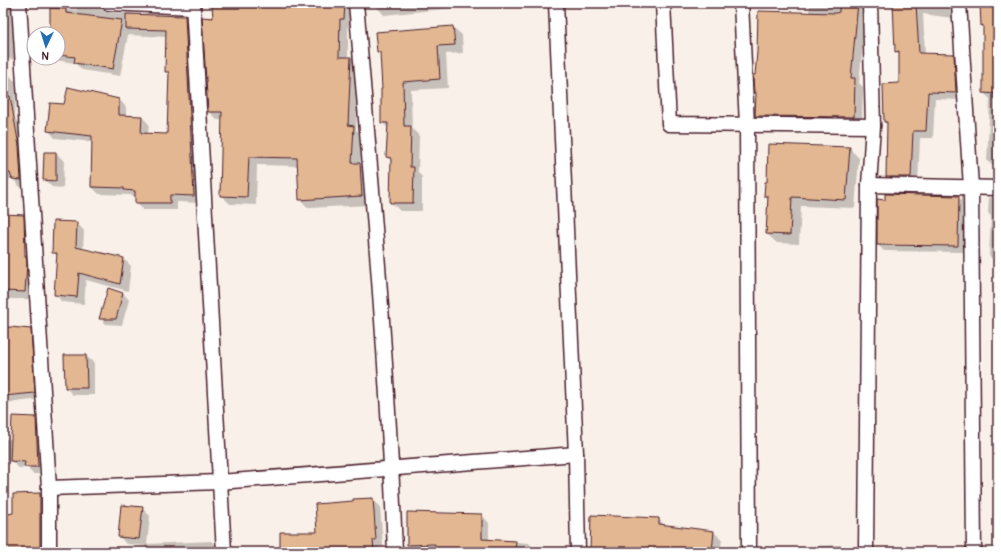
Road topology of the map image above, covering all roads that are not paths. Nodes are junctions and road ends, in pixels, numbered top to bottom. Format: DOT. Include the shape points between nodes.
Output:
graph roads {
  1 [pos="19,3"];
  2 [pos="109,3"];
  3 [pos="356,3"];
  4 [pos="556,3"];
  5 [pos="663,3"];
  6 [pos="741,3"];
  7 [pos="870,3"];
  8 [pos="959,3"];
  9 [pos="193,5"];
  10 [pos="747,125"];
  11 [pos="873,126"];
  12 [pos="869,185"];
  13 [pos="971,186"];
  14 [pos="998,188"];
  15 [pos="576,454"];
  16 [pos="392,470"];
  17 [pos="219,482"];
  18 [pos="50,488"];
  19 [pos="49,552"];
  20 [pos="224,552"];
  21 [pos="395,552"];
  22 [pos="578,552"];
  23 [pos="749,552"];
  24 [pos="866,552"];
  25 [pos="974,552"];
  1 -- 18 [label="street"];
  2 -- 9 [label="street"];
  3 -- 16 [label="street"];
  4 -- 15 [label="street"];
  5 -- 10 [label="street" via="669,124"];
  6 -- 10 [label="street"];
  7 -- 11 [label="street"];
  8 -- 13 [label="street"];
  9 -- 17 [label="street"];
  10 -- 11 [label="street"];
  10 -- 23 [label="street"];
  11 -- 12 [label="street"];
  12 -- 13 [label="street"];
  12 -- 24 [label="street"];
  13 -- 14 [label="street"];
  13 -- 25 [label="street"];
  15 -- 16 [label="street"];
  15 -- 22 [label="street"];
  16 -- 17 [label="street"];
  16 -- 21 [label="street"];
  17 -- 18 [label="street"];
  17 -- 20 [label="street"];
  18 -- 19 [label="street"];
}
